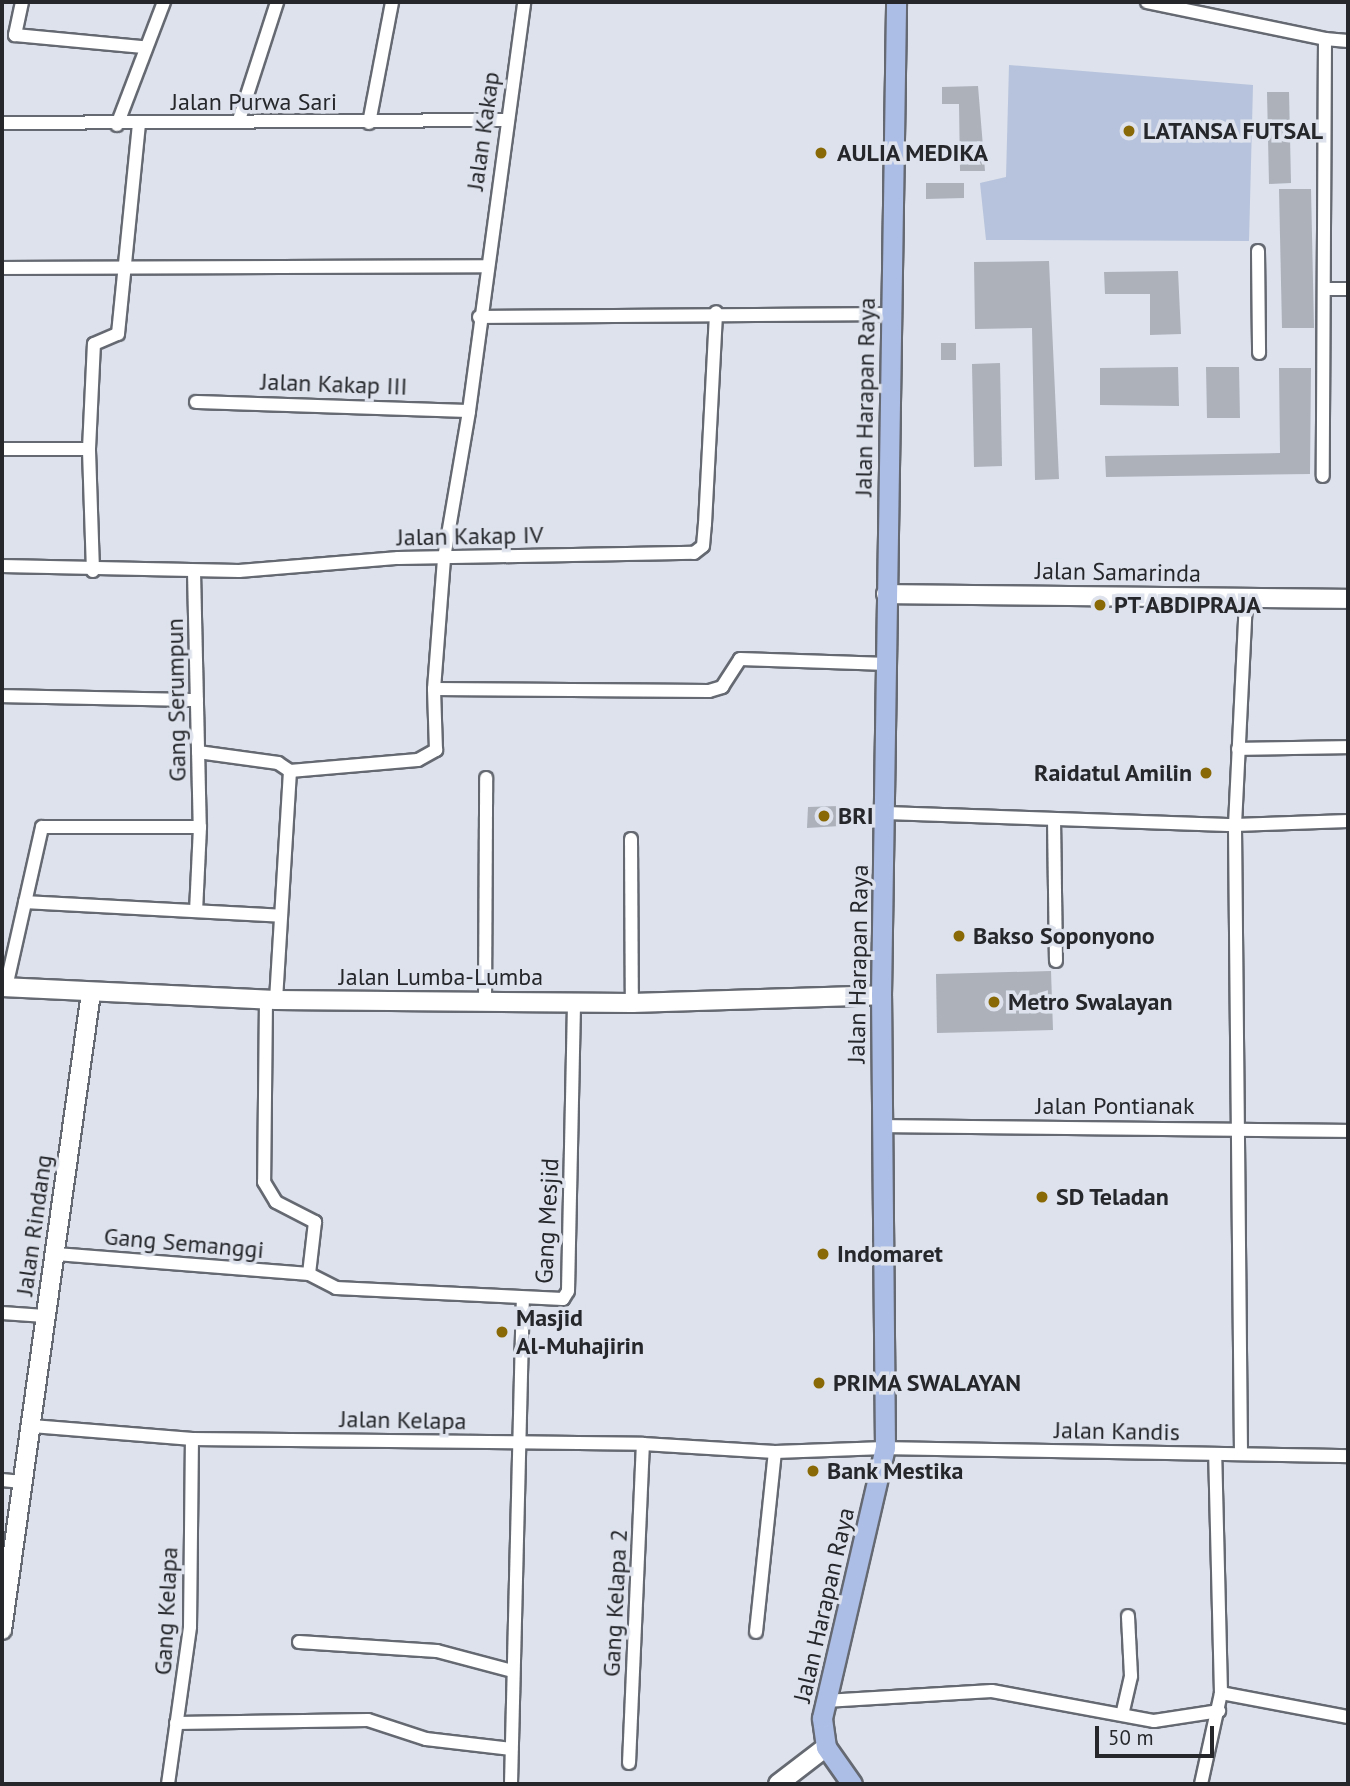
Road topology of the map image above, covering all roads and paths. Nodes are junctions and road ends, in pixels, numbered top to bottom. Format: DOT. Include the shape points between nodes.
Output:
graph roads {
  1 [pos="22,2"];
  2 [pos="164,2"];
  3 [pos="277,2"];
  4 [pos="392,2"];
  5 [pos="524,2"];
  6 [pos="896,2"];
  7 [pos="1147,2"];
  8 [pos="1325,39"];
  9 [pos="1348,41"];
  10 [pos="144,47"];
  11 [pos="239,120"];
  12 [pos="506,120"];
  13 [pos="2,123"];
  14 [pos="369,123"];
  15 [pos="139,124"];
  16 [pos="117,125"];
  17 [pos="1258,251"];
  18 [pos="123,263"];
  19 [pos="485,266"];
  20 [pos="2,268"];
  21 [pos="1327,289"];
  22 [pos="1348,289"];
  23 [pos="716,312"];
  24 [pos="891,314"];
  25 [pos="479,317"];
  26 [pos="1259,354"];
  27 [pos="196,402"];
  28 [pos="470,411"];
  29 [pos="2,449"];
  30 [pos="89,449"];
  31 [pos="1323,476"];
  32 [pos="444,558"];
  33 [pos="2,566"];
  34 [pos="93,571"];
  35 [pos="194,572"];
  36 [pos="886,594"];
  37 [pos="1246,599"];
  38 [pos="1348,599"];
  39 [pos="888,664"];
  40 [pos="434,690"];
  41 [pos="2,696"];
  42 [pos="197,700"];
  43 [pos="1348,747"];
  44 [pos="1238,749"];
  45 [pos="198,752"];
  46 [pos="290,771"];
  47 [pos="486,778"];
  48 [pos="886,813"];
  49 [pos="1054,819"];
  50 [pos="1348,821"];
  51 [pos="1235,825"];
  52 [pos="200,827"];
  53 [pos="631,839"];
  54 [pos="25,902"];
  55 [pos="196,911"];
  56 [pos="280,916"];
  57 [pos="1056,961"];
  58 [pos="4,987"];
  59 [pos="90,993"];
  60 [pos="881,995"];
  61 [pos="271,1000"];
  62 [pos="485,1002"];
  63 [pos="573,1002"];
  64 [pos="632,1003"];
  65 [pos="881,1126"];
  66 [pos="1237,1127"];
  67 [pos="1348,1130"];
  68 [pos="56,1254"];
  69 [pos="309,1275"];
  70 [pos="523,1298"];
  71 [pos="2,1312"];
  72 [pos="45,1316"];
  73 [pos="32,1426"];
  74 [pos="192,1439"];
  75 [pos="518,1442"];
  76 [pos="643,1444"];
  77 [pos="886,1448"];
  78 [pos="775,1452"];
  79 [pos="1241,1453"];
  80 [pos="1215,1454"];
  81 [pos="1348,1457"];
  82 [pos="2,1480"];
  83 [pos="22,1482"];
  84 [pos="1128,1616"];
  85 [pos="2,1630"];
  86 [pos="756,1632"];
  87 [pos="299,1642"];
  88 [pos="512,1671"];
  89 [pos="1220,1693"];
  90 [pos="825,1701"];
  91 [pos="1124,1711"];
  92 [pos="1219,1711"];
  93 [pos="1348,1717"];
  94 [pos="176,1723"];
  95 [pos="826,1747"];
  96 [pos="511,1749"];
  97 [pos="629,1763"];
  98 [pos="168,1784"];
  99 [pos="511,1784"];
  100 [pos="778,1784"];
  101 [pos="852,1784"];
  102 [pos="1201,1784"];
  1 -- 10 [label="street" via="15,35"];
  2 -- 10 [label="street"];
  3 -- 11 [label="street"];
  4 -- 14 [label="street"];
  5 -- 12 [label="street, Jalan Kakap"];
  6 -- 24 [label="main road, Jalan Harapan Raya"];
  7 -- 8 [label="street"];
  8 -- 9 [label="street"];
  8 -- 21 [label="street"];
  10 -- 16 [label="street"];
  11 -- 14 [label="street, Jalan Purwa Sari"];
  11 -- 15 [label="street, Jalan Purwa Sari"];
  12 -- 14 [label="street, Jalan Purwa Sari"];
  12 -- 19 [label="street, Jalan Kakap"];
  13 -- 16 [label="street, Jalan Purwa Sari"];
  15 -- 16 [label="street, Jalan Purwa Sari"];
  15 -- 18 [label="street"];
  17 -- 26 [label="street"];
  18 -- 19 [label="street"];
  18 -- 20 [label="street"];
  18 -- 30 [label="street" via="118,334 94,344"];
  19 -- 25 [label="street, Jalan Kakap"];
  21 -- 22 [label="street"];
  21 -- 31 [label="street"];
  23 -- 24 [label="street"];
  23 -- 25 [label="street"];
  23 -- 32 [label="street, Jalan Kakap IV" via="703,546 694,552"];
  24 -- 36 [label="main road, Jalan Harapan Raya"];
  25 -- 28 [label="street, Jalan Kakap"];
  27 -- 28 [label="street, Jalan Kakap III"];
  28 -- 32 [label="street, Jalan Kakap"];
  29 -- 30 [label="street"];
  30 -- 34 [label="street"];
  32 -- 35 [label="street, Jalan Kakap IV"];
  32 -- 40 [label="street, Jalan Kakap"];
  33 -- 34 [label="street, Jalan Kakap IV"];
  34 -- 35 [label="street, Jalan Kakap IV"];
  35 -- 42 [label="street, Gang Serumpun"];
  36 -- 37 [label="street, Jalan Samarinda"];
  36 -- 39 [label="main road, Jalan Harapan Raya"];
  37 -- 38 [label="street, Jalan Samarinda"];
  37 -- 44 [label="street"];
  39 -- 40 [label="street" via="740,659 722,687 709,691"];
  39 -- 48 [label="main road, Jalan Harapan Raya"];
  40 -- 46 [label="street" via="434,756"];
  41 -- 42 [label="street"];
  42 -- 45 [label="street, Gang Serumpun"];
  43 -- 44 [label="street"];
  44 -- 51 [label="street"];
  45 -- 46 [label="street" via="278,763"];
  45 -- 52 [label="street, Gang Serumpun"];
  46 -- 56 [label="street"];
  47 -- 62 [label="street"];
  48 -- 49 [label="street"];
  48 -- 60 [label="main road, Jalan Harapan Raya"];
  49 -- 51 [label="street"];
  49 -- 57 [label="street"];
  50 -- 51 [label="street"];
  51 -- 66 [label="street"];
  52 -- 54 [label="street" via="42,827"];
  52 -- 55 [label="street, Gang Serumpun"];
  53 -- 64 [label="street"];
  54 -- 55 [label="street"];
  54 -- 58 [label="street"];
  55 -- 56 [label="street"];
  56 -- 61 [label="street"];
  58 -- 59 [label="street, Jalan Lumba-Lumba"];
  59 -- 61 [label="street, Jalan Lumba-Lumba"];
  59 -- 68 [label="street, Jalan Rindang"];
  60 -- 64 [label="street, Jalan Lumba-Lumba"];
  60 -- 65 [label="main road, Jalan Harapan Raya"];
  61 -- 62 [label="street, Jalan Lumba-Lumba"];
  61 -- 69 [label="street, Gang Semanggi" via="264,1182 276,1202 316,1222"];
  62 -- 63 [label="street, Jalan Lumba-Lumba"];
  63 -- 64 [label="street, Jalan Lumba-Lumba"];
  63 -- 70 [label="street, Gang Mesjid" via="568,1292 554,1301"];
  65 -- 66 [label="street, Jalan Pontianak"];
  65 -- 77 [label="main road, Jalan Harapan Raya"];
  66 -- 67 [label="street, Jalan Pontianak"];
  66 -- 79 [label="street"];
  68 -- 69 [label="street, Gang Semanggi"];
  68 -- 72 [label="street, Jalan Rindang"];
  69 -- 70 [label="street, Gang Semanggi" via="336,1288"];
  70 -- 75 [label="street, Gang Mesjid"];
  71 -- 72 [label="street"];
  72 -- 73 [label="street, Jalan Rindang"];
  73 -- 74 [label="street, Jalan Kelapa"];
  73 -- 83 [label="street, Jalan Rindang"];
  74 -- 75 [label="street, Jalan Kelapa"];
  74 -- 94 [label="street, Gang Kelapa" via="190,1627"];
  75 -- 76 [label="street, Jalan Kelapa"];
  75 -- 88 [label="street, Gang Mesjid"];
  76 -- 78 [label="street, Jalan Kelapa"];
  76 -- 97 [label="street, Gang Kelapa 2"];
  77 -- 78 [label="street, Jalan Kelapa"];
  77 -- 80 [label="street, Jalan Kandis"];
  77 -- 90 [label="main road, Jalan Harapan Raya"];
  78 -- 86 [label="street"];
  79 -- 80 [label="street, Jalan Kandis"];
  79 -- 81 [label="street, Jalan Kandis"];
  80 -- 89 [label="street"];
  82 -- 83 [label="street"];
  83 -- 85 [label="street, Jalan Rindang"];
  84 -- 91 [label="street" via="1131,1676"];
  87 -- 88 [label="street" via="437,1651"];
  88 -- 96 [label="street, Gang Mesjid"];
  89 -- 92 [label="street"];
  89 -- 93 [label="street"];
  90 -- 91 [label="street" via="992,1691"];
  90 -- 95 [label="main road, Jalan Harapan Raya"];
  91 -- 92 [label="street" via="1154,1721"];
  92 -- 102 [label="street"];
  94 -- 96 [label="street" via="368,1720 426,1739"];
  94 -- 98 [label="street, Gang Kelapa"];
  95 -- 100 [label="street"];
  95 -- 101 [label="main road"];
  96 -- 99 [label="street, Gang Mesjid"];
}
